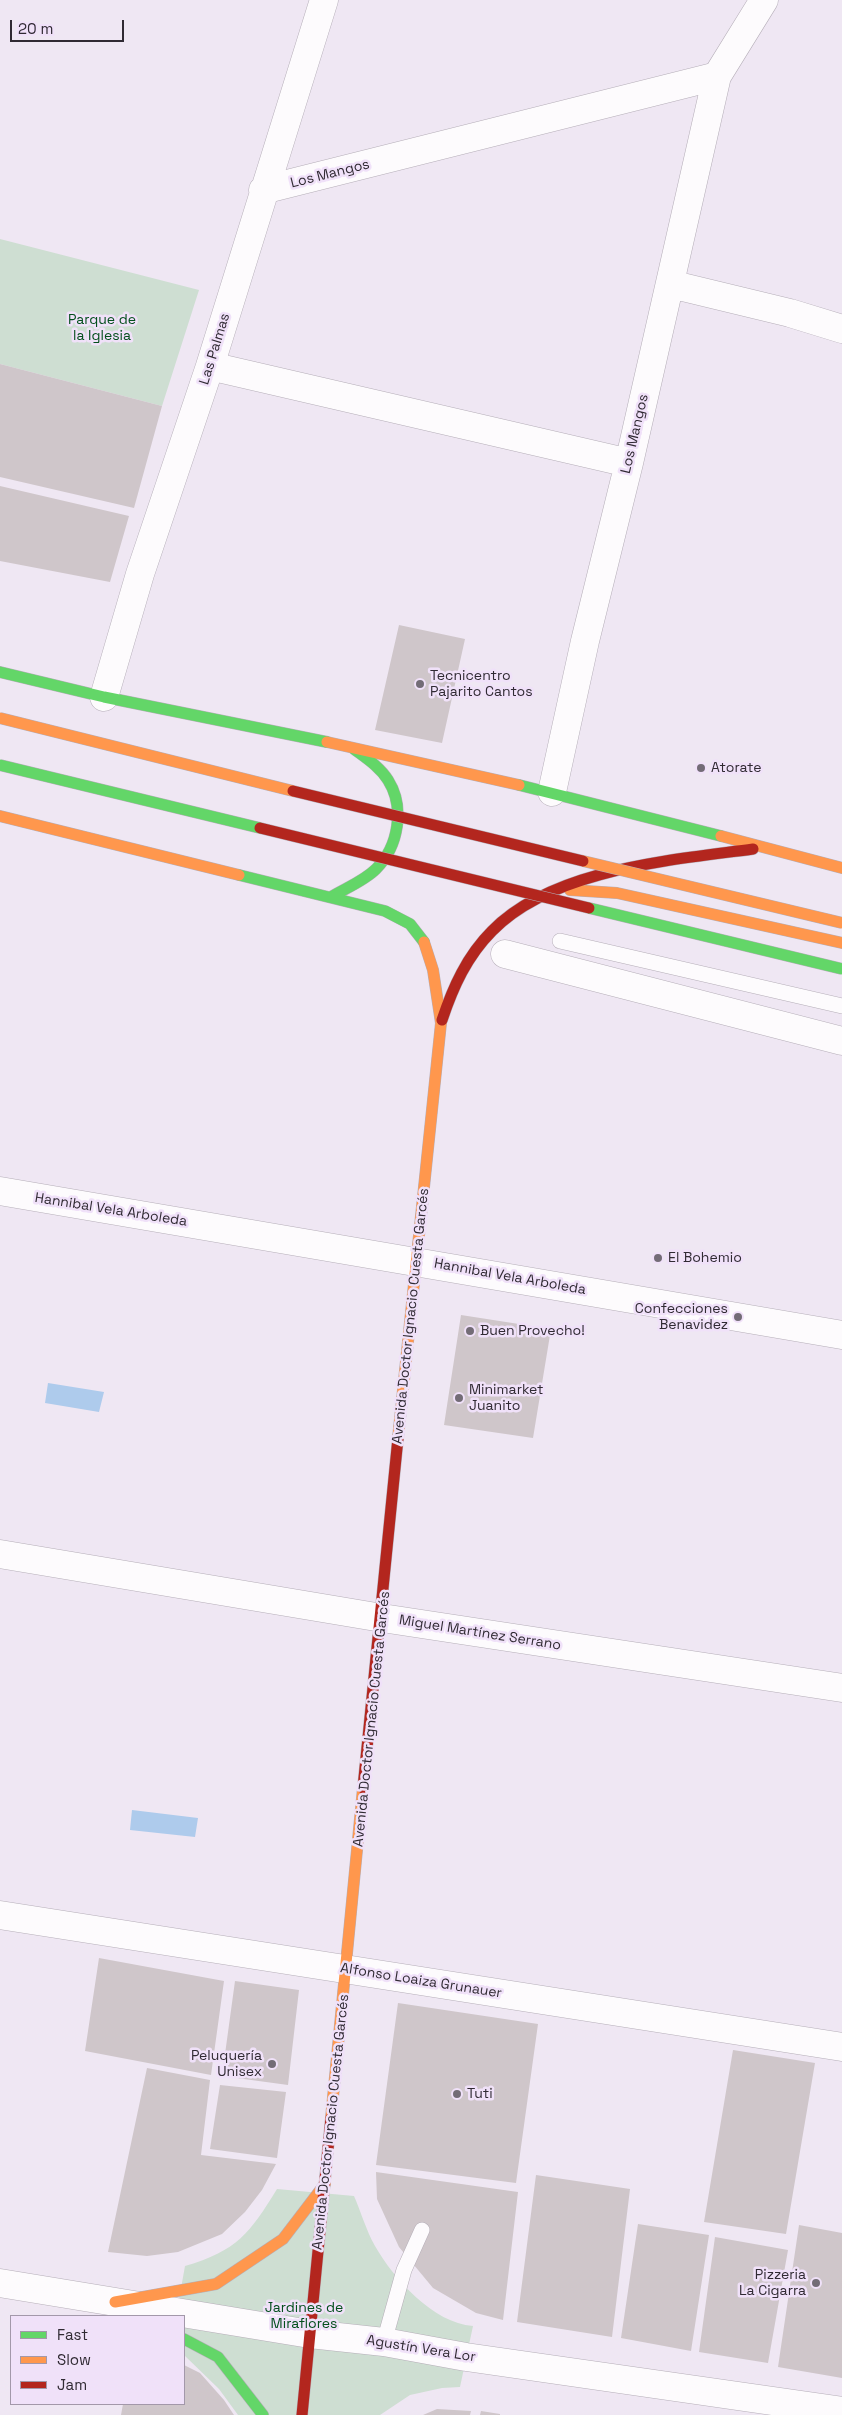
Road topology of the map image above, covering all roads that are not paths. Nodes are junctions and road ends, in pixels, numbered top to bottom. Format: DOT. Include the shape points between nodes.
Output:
graph roads {
  1 [pos="324,0"];
  2 [pos="764,0"];
  3 [pos="717,76"];
  4 [pos="263,190"];
  5 [pos="670,284"];
  6 [pos="842,329"];
  7 [pos="210,366"];
  8 [pos="629,463"];
  9 [pos="0,672"];
  10 [pos="104,698"];
  11 [pos="0,718"];
  12 [pos="350,747"];
  13 [pos="0,764"];
  14 [pos="552,792"];
  15 [pos="0,816"];
  16 [pos="764,848"];
  17 [pos="842,868"];
  18 [pos="556,889"];
  19 [pos="331,897"];
  20 [pos="842,923"];
  21 [pos="560,941"];
  22 [pos="842,944"];
  23 [pos="505,954"];
  24 [pos="842,970"];
  25 [pos="842,1006"];
  26 [pos="441,1023"];
  27 [pos="842,1041"];
  28 [pos="0,1191"];
  29 [pos="416,1261"];
  30 [pos="842,1335"];
  31 [pos="0,1554"];
  32 [pos="382,1618"];
  33 [pos="842,1688"];
  34 [pos="0,1915"];
  35 [pos="347,1969"];
  36 [pos="842,2047"];
  37 [pos="325,2184"];
  38 [pos="422,2230"];
  39 [pos="0,2282"];
  40 [pos="115,2302"];
  41 [pos="140,2315"];
  42 [pos="310,2334"];
  43 [pos="185,2340"];
  44 [pos="384,2342"];
  45 [pos="842,2412"];
  46 [pos="264,2415"];
  47 [pos="302,2415"];
  1 -- 4 [label="street, Las Palmas"];
  2 -- 3 [label="street, Los Mangos"];
  3 -- 4 [label="street, Los Mangos"];
  3 -- 5 [label="street, Los Mangos"];
  4 -- 7 [label="street, Las Palmas"];
  5 -- 6 [label="street"];
  5 -- 8 [label="street, Los Mangos"];
  7 -- 8 [label="street"];
  7 -- 10 [label="street, Las Palmas" via="140,574"];
  8 -- 14 [label="street, Los Mangos"];
  9 -- 10 [label="main road"];
  10 -- 12 [label="main road"];
  11 -- 20 [label="main road, bridge" via="227,776"];
  12 -- 14 [label="main road"];
  12 -- 19 [label="main road" via="375,764 389,781 396,802 398,828 378,867"];
  13 -- 24 [label="main road, bridge"];
  14 -- 16 [label="main road"];
  15 -- 19 [label="main road"];
  16 -- 17 [label="main road"];
  16 -- 18 [label="main road" via="631,866"];
  18 -- 22 [label="main road" via="618,893"];
  18 -- 26 [label="main road" via="508,917 487,936 464,967"];
  19 -- 26 [label="main road" via="385,912 409,923 426,944"];
  21 -- 25 [label="lane"];
  23 -- 27 [label="street"];
  26 -- 29 [label="main road, Avenida Doctor Ignacio Cuesta Garcés"];
  28 -- 29 [label="street, Hannibal Vela Arboleda"];
  29 -- 30 [label="street, Hannibal Vela Arboleda"];
  29 -- 32 [label="main road, Avenida Doctor Ignacio Cuesta Garcés"];
  31 -- 32 [label="street, Miguel Martínez Serrano"];
  32 -- 33 [label="street, Miguel Martínez Serrano"];
  32 -- 35 [label="main road, Avenida Doctor Ignacio Cuesta Garcés"];
  34 -- 35 [label="street, Alfonso Loaiza Grunauer"];
  35 -- 36 [label="street, Alfonso Loaiza Grunauer"];
  35 -- 37 [label="main road, Avenida Doctor Ignacio Cuesta Garcés"];
  37 -- 40 [label="main road" via="283,2239 216,2284"];
  37 -- 42 [label="main road, Avenida Doctor Ignacio Cuesta Garcés"];
  38 -- 44 [label="lane" via="404,2270"];
  39 -- 40 [label="street, Agustín Vera Lor"];
  40 -- 41 [label="main road"];
  40 -- 42 [label="street, Agustín Vera Lor"];
  42 -- 44 [label="street, Agustín Vera Lor"];
  42 -- 47 [label="main road, Avenida Doctor Ignacio Cuesta Garcés"];
  43 -- 46 [label="main road" via="218,2358"];
  44 -- 45 [label="street, Agustín Vera Lor"];
}
